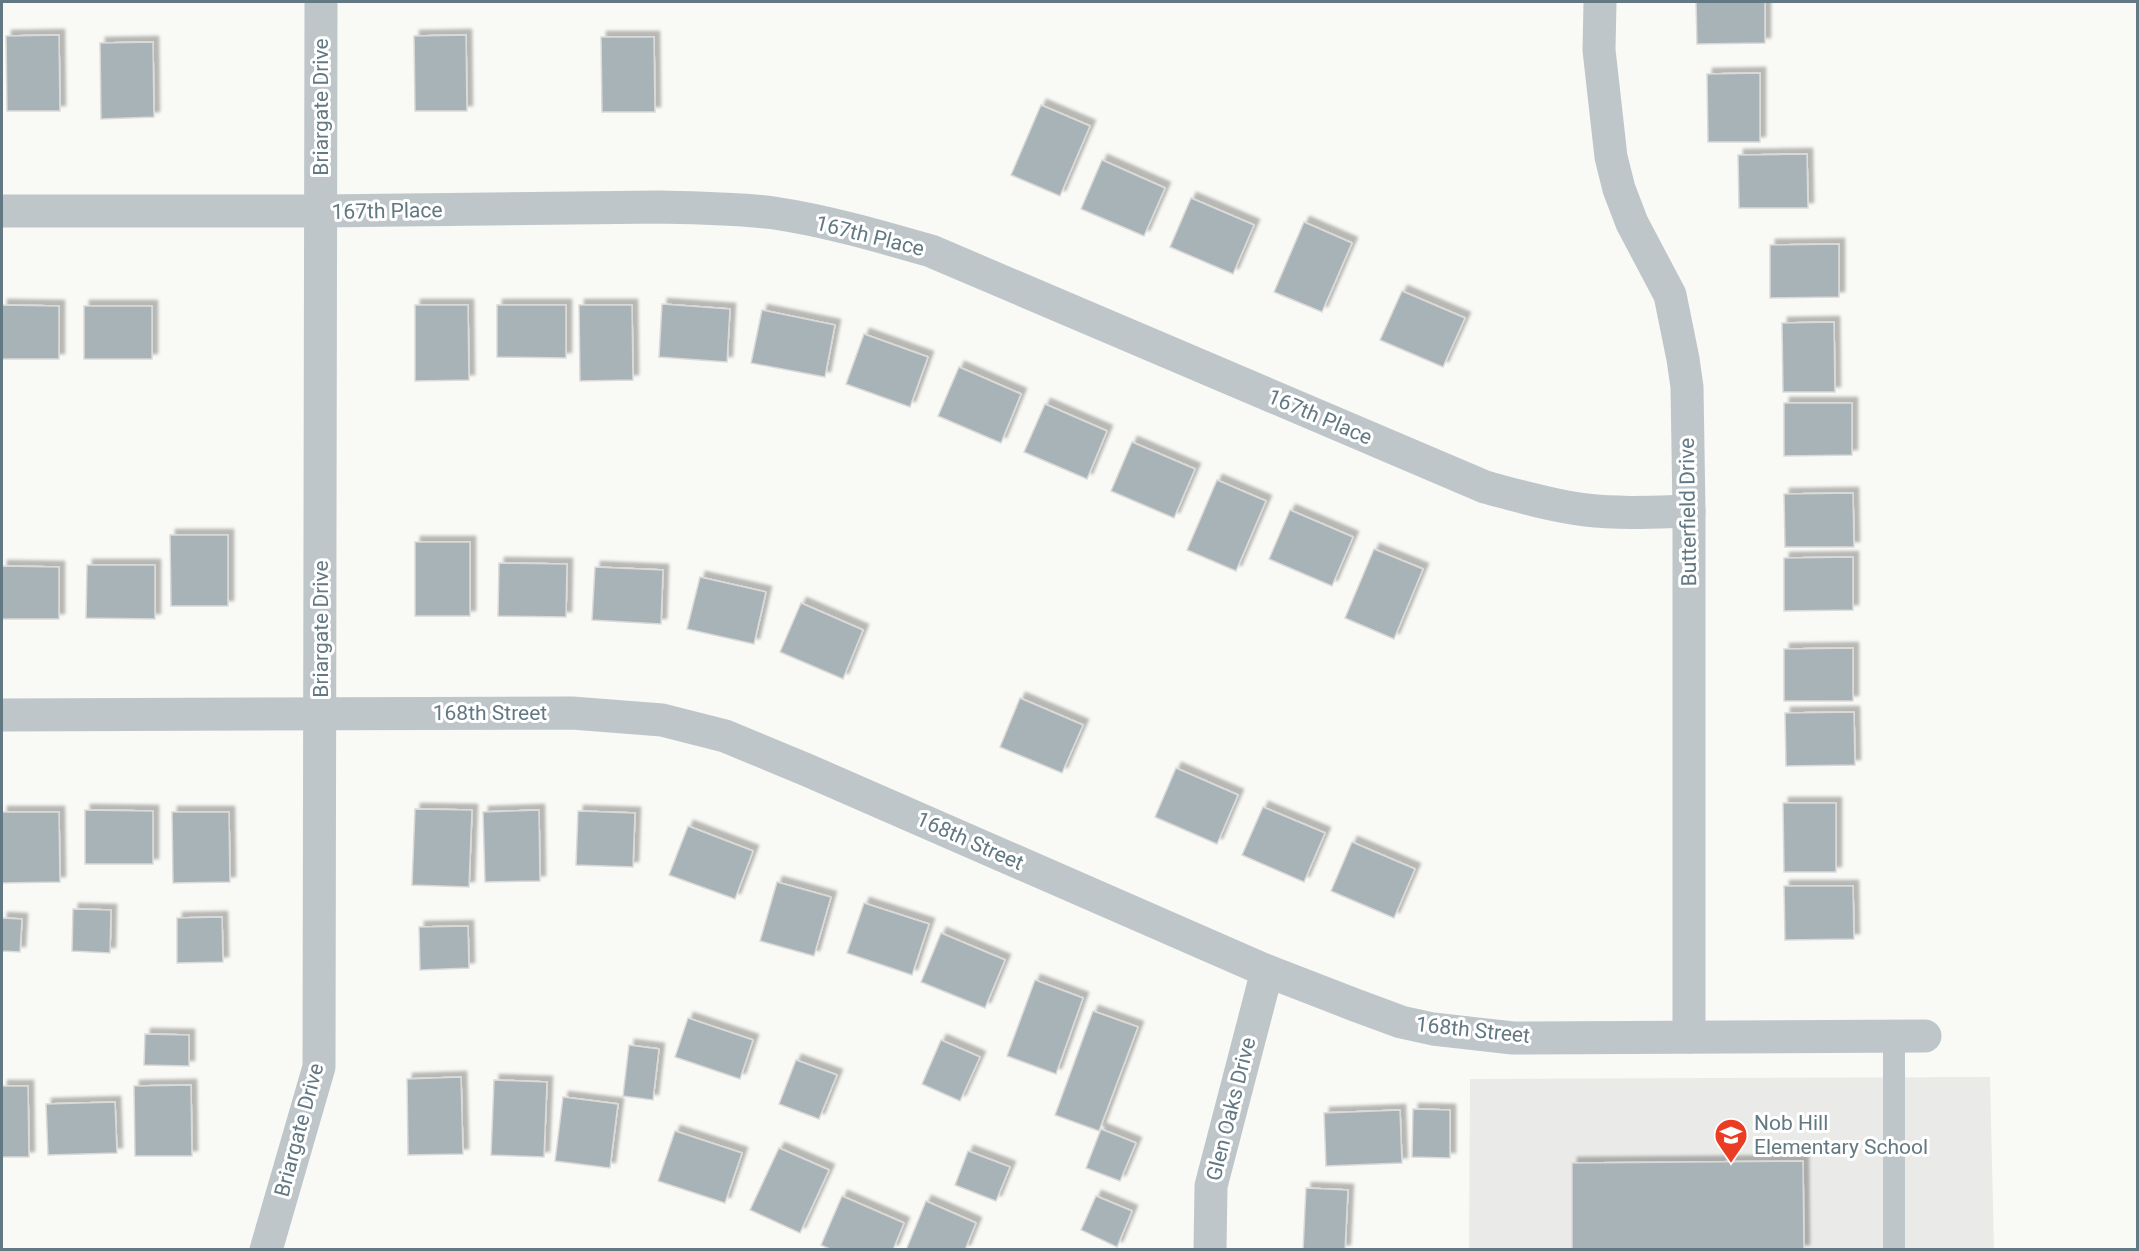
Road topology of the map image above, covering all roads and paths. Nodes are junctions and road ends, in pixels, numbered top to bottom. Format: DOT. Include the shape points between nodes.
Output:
graph roads {
  1 [pos="321,2"];
  2 [pos="1600,2"];
  3 [pos="2,211"];
  4 [pos="321,211"];
  5 [pos="1689,511"];
  6 [pos="321,714"];
  7 [pos="2,715"];
  8 [pos="1267,971"];
  9 [pos="1910,1036"];
  10 [pos="1689,1037"];
  11 [pos="266,1250"];
  12 [pos="1210,1250"];
  13 [pos="1894,1250"];
  1 -- 4 [label="street, Briargate Drive"];
  2 -- 5 [label="street, Butterfield Drive" via="1599,50 1611,157 1632,223 1670,295 1683,359"];
  3 -- 4 [label="street, 167th Place"];
  4 -- 5 [label="street, 167th Place" via="715,208 774,213 865,231 931,251 1485,487 1587,510"];
  4 -- 6 [label="street, Briargate Drive"];
  5 -- 10 [label="street, Butterfield Drive"];
  6 -- 7 [label="street, 168th Street"];
  6 -- 8 [label="street, 168th Street" via="572,713 662,720 724,736"];
  6 -- 11 [label="street, Briargate Drive" via="320,1067"];
  8 -- 10 [label="street, 168th Street" via="1401,1022 1442,1031 1513,1038"];
  8 -- 12 [label="street, Glen Oaks Drive" via="1210,1186"];
  9 -- 10 [label="street, 168th Street"];
  9 -- 13 [label="lane"];
}
